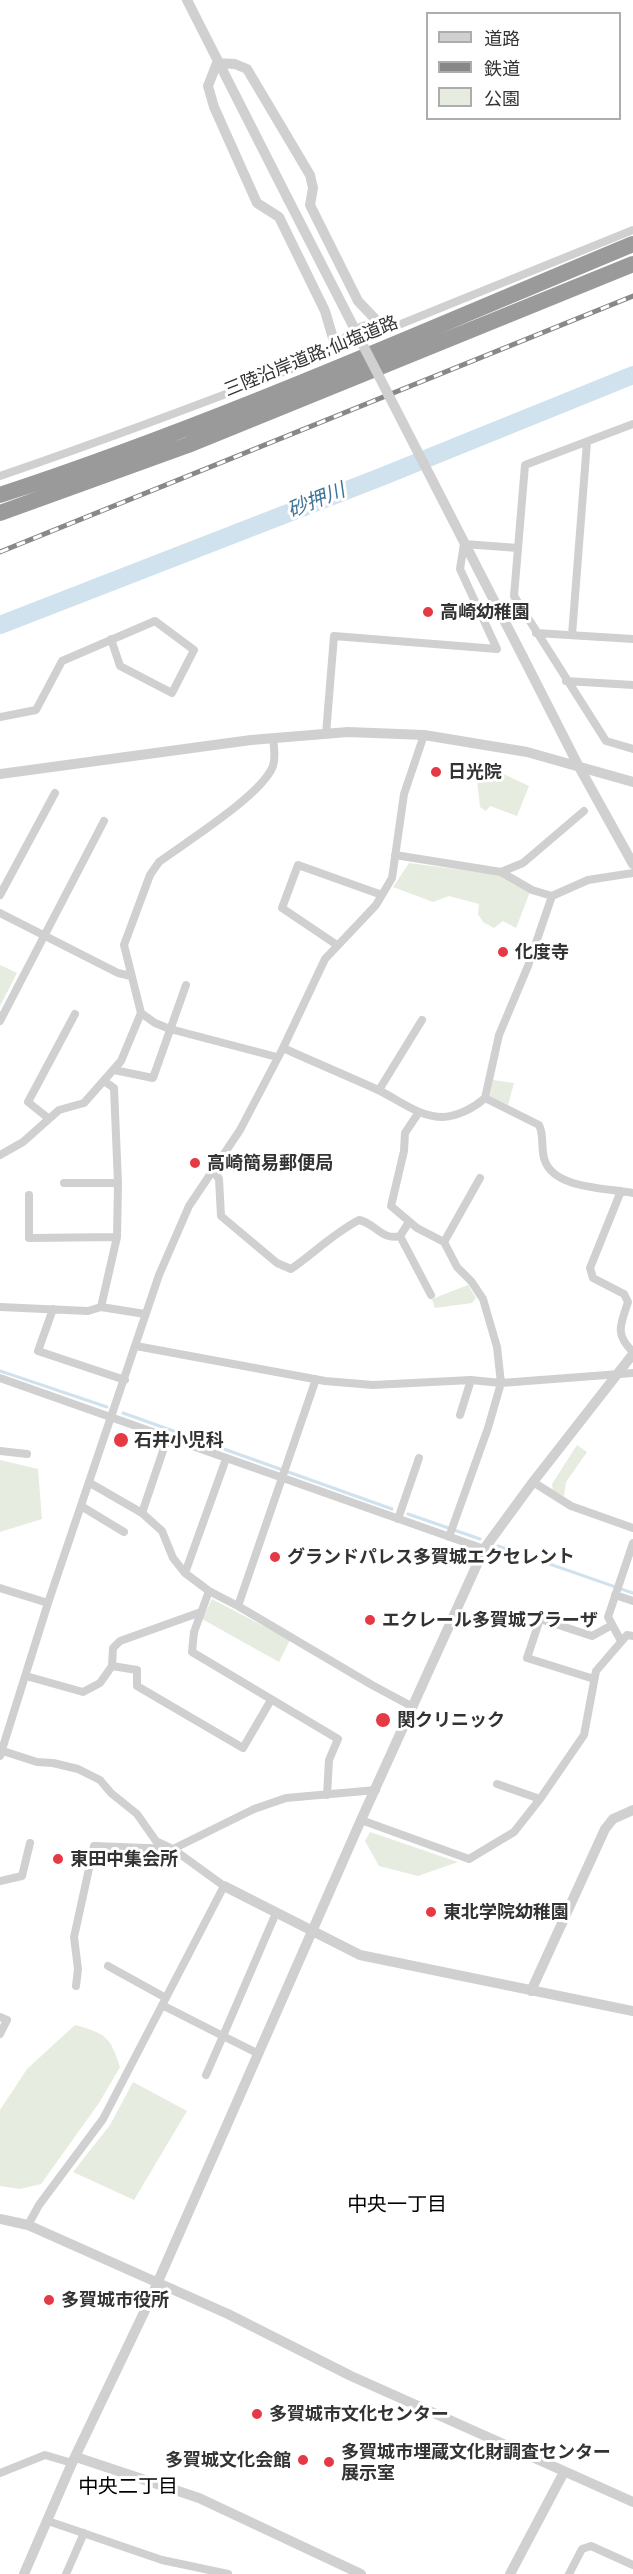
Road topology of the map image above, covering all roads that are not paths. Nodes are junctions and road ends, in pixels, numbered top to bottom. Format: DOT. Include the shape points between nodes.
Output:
graph roads {
  1 [pos="188,0"];
  2 [pos="217,63"];
  3 [pos="633,230"];
  4 [pos="633,244"];
  5 [pos="633,264"];
  6 [pos="378,322"];
  7 [pos="335,345"];
  8 [pos="633,424"];
  9 [pos="587,442"];
  10 [pos="0,476"];
  11 [pos="0,495"];
  12 [pos="0,513"];
  13 [pos="518,548"];
  14 [pos="537,633"];
  15 [pos="572,635"];
  16 [pos="111,639"];
  17 [pos="633,639"];
  18 [pos="566,681"];
  19 [pos="633,685"];
  20 [pos="0,717"];
  21 [pos="326,734"];
  22 [pos="424,735"];
  23 [pos="273,738"];
  24 [pos="633,749"];
  25 [pos="578,765"];
  26 [pos="0,774"];
  27 [pos="633,782"];
  28 [pos="55,794"];
  29 [pos="584,812"];
  30 [pos="104,820"];
  31 [pos="395,855"];
  32 [pos="633,864"];
  33 [pos="501,872"];
  34 [pos="633,873"];
  35 [pos="0,895"];
  36 [pos="382,895"];
  37 [pos="552,896"];
  38 [pos="0,913"];
  39 [pos="44,936"];
  40 [pos="337,945"];
  41 [pos="131,976"];
  42 [pos="186,985"];
  43 [pos="141,1013"];
  44 [pos="75,1014"];
  45 [pos="0,1020"];
  46 [pos="422,1020"];
  47 [pos="170,1029"];
  48 [pos="283,1048"];
  49 [pos="277,1057"];
  50 [pos="114,1070"];
  51 [pos="104,1081"];
  52 [pos="379,1090"];
  53 [pos="485,1098"];
  54 [pos="418,1112"];
  55 [pos="48,1118"];
  56 [pos="0,1155"];
  57 [pos="213,1171"];
  58 [pos="480,1178"];
  59 [pos="64,1183"];
  60 [pos="118,1183"];
  61 [pos="621,1191"];
  62 [pos="633,1193"];
  63 [pos="28,1194"];
  64 [pos="409,1222"];
  65 [pos="400,1236"];
  66 [pos="117,1237"];
  67 [pos="444,1242"];
  68 [pos="431,1295"];
  69 [pos="0,1307"];
  70 [pos="102,1307"];
  71 [pos="53,1309"];
  72 [pos="145,1314"];
  73 [pos="136,1346"];
  74 [pos="633,1353"];
  75 [pos="633,1373"];
  76 [pos="617,1375"];
  77 [pos="0,1378"];
  78 [pos="316,1379"];
  79 [pos="125,1380"];
  80 [pos="471,1380"];
  81 [pos="501,1383"];
  82 [pos="460,1415"];
  83 [pos="112,1419"];
  84 [pos="167,1438"];
  85 [pos="0,1451"];
  86 [pos="27,1454"];
  87 [pos="419,1458"];
  88 [pos="226,1459"];
  89 [pos="283,1473"];
  90 [pos="533,1482"];
  91 [pos="90,1483"];
  92 [pos="81,1506"];
  93 [pos="142,1513"];
  94 [pos="398,1519"];
  95 [pos="633,1528"];
  96 [pos="124,1532"];
  97 [pos="449,1535"];
  98 [pos="633,1543"];
  99 [pos="484,1550"];
  100 [pos="185,1573"];
  101 [pos="0,1588"];
  102 [pos="617,1590"];
  103 [pos="209,1591"];
  104 [pos="633,1601"];
  105 [pos="48,1603"];
  106 [pos="238,1606"];
  107 [pos="201,1612"];
  108 [pos="612,1625"];
  109 [pos="633,1636"];
  110 [pos="621,1641"];
  111 [pos="112,1666"];
  112 [pos="26,1676"];
  113 [pos="594,1679"];
  114 [pos="271,1700"];
  115 [pos="413,1707"];
  116 [pos="0,1752"];
  117 [pos="497,1784"];
  118 [pos="376,1790"];
  119 [pos="327,1795"];
  120 [pos="540,1799"];
  121 [pos="633,1810"];
  122 [pos="361,1820"];
  123 [pos="30,1844"];
  124 [pos="173,1849"];
  125 [pos="0,1881"];
  126 [pos="224,1886"];
  127 [pos="276,1913"];
  128 [pos="312,1931"];
  129 [pos="108,1966"];
  130 [pos="76,1986"];
  131 [pos="531,1991"];
  132 [pos="164,2001"];
  133 [pos="633,2011"];
  134 [pos="0,2017"];
  135 [pos="0,2034"];
  136 [pos="223,2036"];
  137 [pos="259,2054"];
  138 [pos="206,2075"];
  139 [pos="0,2219"];
  140 [pos="27,2225"];
  141 [pos="158,2283"];
  142 [pos="74,2460"];
  143 [pos="564,2472"];
  144 [pos="0,2473"];
  145 [pos="633,2502"];
  146 [pos="48,2521"];
  147 [pos="84,2533"];
  148 [pos="633,2565"];
  149 [pos="24,2574"];
  150 [pos="66,2574"];
  151 [pos="228,2574"];
  152 [pos="361,2574"];
  153 [pos="510,2574"];
  154 [pos="569,2574"];
  1 -- 2 [label="street"];
  2 -- 6 [label="street" via="247,69 310,175 310,205 358,301"];
  2 -- 7 [label="street" via="208,86 214,107 257,203 279,217 325,311"];
  2 -- 25 [label="street, bridge"];
  3 -- 6 [label="street" via="396,326"];
  4 -- 11 [label="highway, 三陸沿岸道路;仙塩道路" via="181,431"];
  5 -- 12 [label="highway, 三陸沿岸道路;仙塩道路" via="188,445"];
  6 -- 7 [label="street" via="354,329"];
  7 -- 10 [label="street" via="316,359"];
  8 -- 9 [label="street"];
  9 -- 13 [label="street" via="525,465"];
  9 -- 15 [label="street"];
  13 -- 14 [label="street" via="514,596"];
  13 -- 21 [label="street" via="464,544 460,569 497,649 334,636"];
  14 -- 15 [label="street"];
  14 -- 18 [label="street"];
  15 -- 17 [label="street"];
  16 -- 16 [label="street" via="120,666 172,693 194,651 155,621"];
  16 -- 20 [label="street" via="62,660 36,710"];
  18 -- 19 [label="street"];
  18 -- 24 [label="street" via="606,741"];
  21 -- 22 [label="street"];
  21 -- 23 [label="street"];
  22 -- 25 [label="street" via="527,752"];
  22 -- 31 [label="street" via="404,794"];
  23 -- 26 [label="street"];
  23 -- 41 [label="street" via="275,757 266,778 159,862 150,875 124,945"];
  25 -- 27 [label="street"];
  25 -- 32 [label="street"];
  28 -- 35 [label="street"];
  29 -- 33 [label="street" via="523,863"];
  30 -- 39 [label="street"];
  31 -- 33 [label="street"];
  31 -- 36 [label="street" via="392,878"];
  33 -- 37 [label="street" via="532,890"];
  34 -- 37 [label="street" via="588,880"];
  36 -- 40 [label="street"];
  36 -- 40 [label="street" via="298,864 282,908"];
  37 -- 53 [label="street" via="500,1035"];
  38 -- 39 [label="street"];
  39 -- 41 [label="street"];
  39 -- 45 [label="street"];
  40 -- 48 [label="street" via="324,959"];
  41 -- 43 [label="street"];
  42 -- 47 [label="street"];
  43 -- 47 [label="street"];
  43 -- 50 [label="street"];
  44 -- 55 [label="street" via="28,1102"];
  46 -- 52 [label="street"];
  47 -- 49 [label="street"];
  47 -- 50 [label="street" via="153,1078"];
  48 -- 49 [label="street"];
  48 -- 52 [label="street"];
  49 -- 57 [label="street" via="240,1130"];
  50 -- 51 [label="street"];
  51 -- 55 [label="street" via="84,1103 59,1110"];
  51 -- 60 [label="street" via="114,1088"];
  52 -- 54 [label="street"];
  53 -- 54 [label="street" via="458,1114 444,1117"];
  53 -- 61 [label="street" via="539,1125 543,1132 542,1154 555,1176"];
  54 -- 64 [label="street" via="405,1133 390,1206"];
  55 -- 56 [label="street" via="23,1142"];
  57 -- 65 [label="street" via="219,1179 221,1216 277,1263 291,1269 337,1231 358,1220 366,1221 383,1235"];
  57 -- 72 [label="street" via="189,1206"];
  58 -- 67 [label="street"];
  59 -- 60 [label="street"];
  60 -- 66 [label="street"];
  61 -- 62 [label="street"];
  61 -- 74 [label="street" via="590,1268 593,1278 624,1294 628,1302 619,1328 623,1343"];
  63 -- 66 [label="street" via="29,1238"];
  64 -- 65 [label="street"];
  64 -- 67 [label="street"];
  65 -- 68 [label="street"];
  66 -- 70 [label="street"];
  67 -- 81 [label="street" via="457,1267 483,1299 497,1347"];
  69 -- 71 [label="street"];
  70 -- 71 [label="street" via="88,1311"];
  70 -- 72 [label="street"];
  71 -- 79 [label="street" via="38,1351"];
  72 -- 73 [label="street"];
  73 -- 78 [label="street"];
  73 -- 79 [label="street"];
  74 -- 76 [label="street"];
  75 -- 76 [label="street"];
  76 -- 81 [label="street"];
  76 -- 90 [label="street"];
  77 -- 83 [label="street"];
  78 -- 80 [label="street" via="374,1385"];
  78 -- 89 [label="street"];
  79 -- 83 [label="street"];
  80 -- 81 [label="street"];
  80 -- 82 [label="street"];
  81 -- 97 [label="street" via="489,1428"];
  83 -- 84 [label="street"];
  83 -- 91 [label="street"];
  84 -- 88 [label="street"];
  84 -- 93 [label="street"];
  85 -- 86 [label="street"];
  87 -- 94 [label="street"];
  88 -- 89 [label="street"];
  88 -- 100 [label="street"];
  89 -- 94 [label="street"];
  89 -- 106 [label="street"];
  90 -- 95 [label="street" via="571,1506"];
  90 -- 99 [label="street"];
  91 -- 92 [label="street"];
  91 -- 93 [label="street"];
  92 -- 96 [label="street"];
  92 -- 105 [label="street"];
  93 -- 100 [label="street" via="162,1531 173,1558"];
  94 -- 97 [label="street"];
  97 -- 99 [label="street"];
  98 -- 102 [label="street"];
  99 -- 115 [label="street"];
  100 -- 103 [label="street"];
  101 -- 105 [label="street"];
  102 -- 104 [label="street"];
  102 -- 108 [label="street" via="608,1617"];
  103 -- 106 [label="street"];
  103 -- 107 [label="street"];
  105 -- 112 [label="street"];
  106 -- 115 [label="street"];
  107 -- 111 [label="street" via="120,1641 113,1648"];
  107 -- 114 [label="street" via="192,1652"];
  108 -- 110 [label="street"];
  108 -- 113 [label="street" via="592,1636 540,1619 526,1658"];
  109 -- 110 [label="street" via="627,1635"];
  110 -- 113 [label="street" via="596,1671"];
  111 -- 112 [label="street" via="100,1683 83,1692"];
  111 -- 114 [label="street" via="137,1670 137,1686 243,1748"];
  112 -- 116 [label="street"];
  113 -- 120 [label="street" via="584,1735"];
  114 -- 119 [label="street" via="338,1739 329,1760"];
  115 -- 118 [label="street"];
  116 -- 124 [label="street" via="37,1762 54,1762 100,1780 137,1814 156,1841"];
  117 -- 120 [label="street"];
  118 -- 119 [label="street"];
  118 -- 122 [label="street"];
  119 -- 124 [label="street" via="286,1798 254,1809"];
  120 -- 122 [label="street" via="514,1832 469,1859"];
  121 -- 131 [label="street" via="613,1819 605,1829"];
  122 -- 128 [label="street"];
  123 -- 125 [label="street" via="22,1876"];
  124 -- 126 [label="street"];
  124 -- 130 [label="street" via="94,1846 74,1937"];
  126 -- 127 [label="street"];
  126 -- 132 [label="street"];
  127 -- 128 [label="street"];
  127 -- 136 [label="street"];
  128 -- 131 [label="street" via="360,1955"];
  128 -- 137 [label="street"];
  129 -- 132 [label="street"];
  131 -- 133 [label="street"];
  132 -- 136 [label="street"];
  132 -- 140 [label="street" via="103,2119"];
  134 -- 135 [label="street" via="7,2020"];
  136 -- 137 [label="street"];
  136 -- 138 [label="street"];
  137 -- 141 [label="street"];
  139 -- 140 [label="street"];
  140 -- 141 [label="street"];
  141 -- 142 [label="street"];
  141 -- 143 [label="street"];
  142 -- 144 [label="street" via="45,2455"];
  142 -- 146 [label="street"];
  142 -- 152 [label="street" via="200,2498"];
  143 -- 145 [label="street"];
  143 -- 153 [label="street"];
  146 -- 147 [label="street"];
  146 -- 149 [label="street"];
  147 -- 150 [label="street"];
  147 -- 151 [label="street" via="162,2560"];
  148 -- 154 [label="street" via="591,2546 582,2549"];
}
